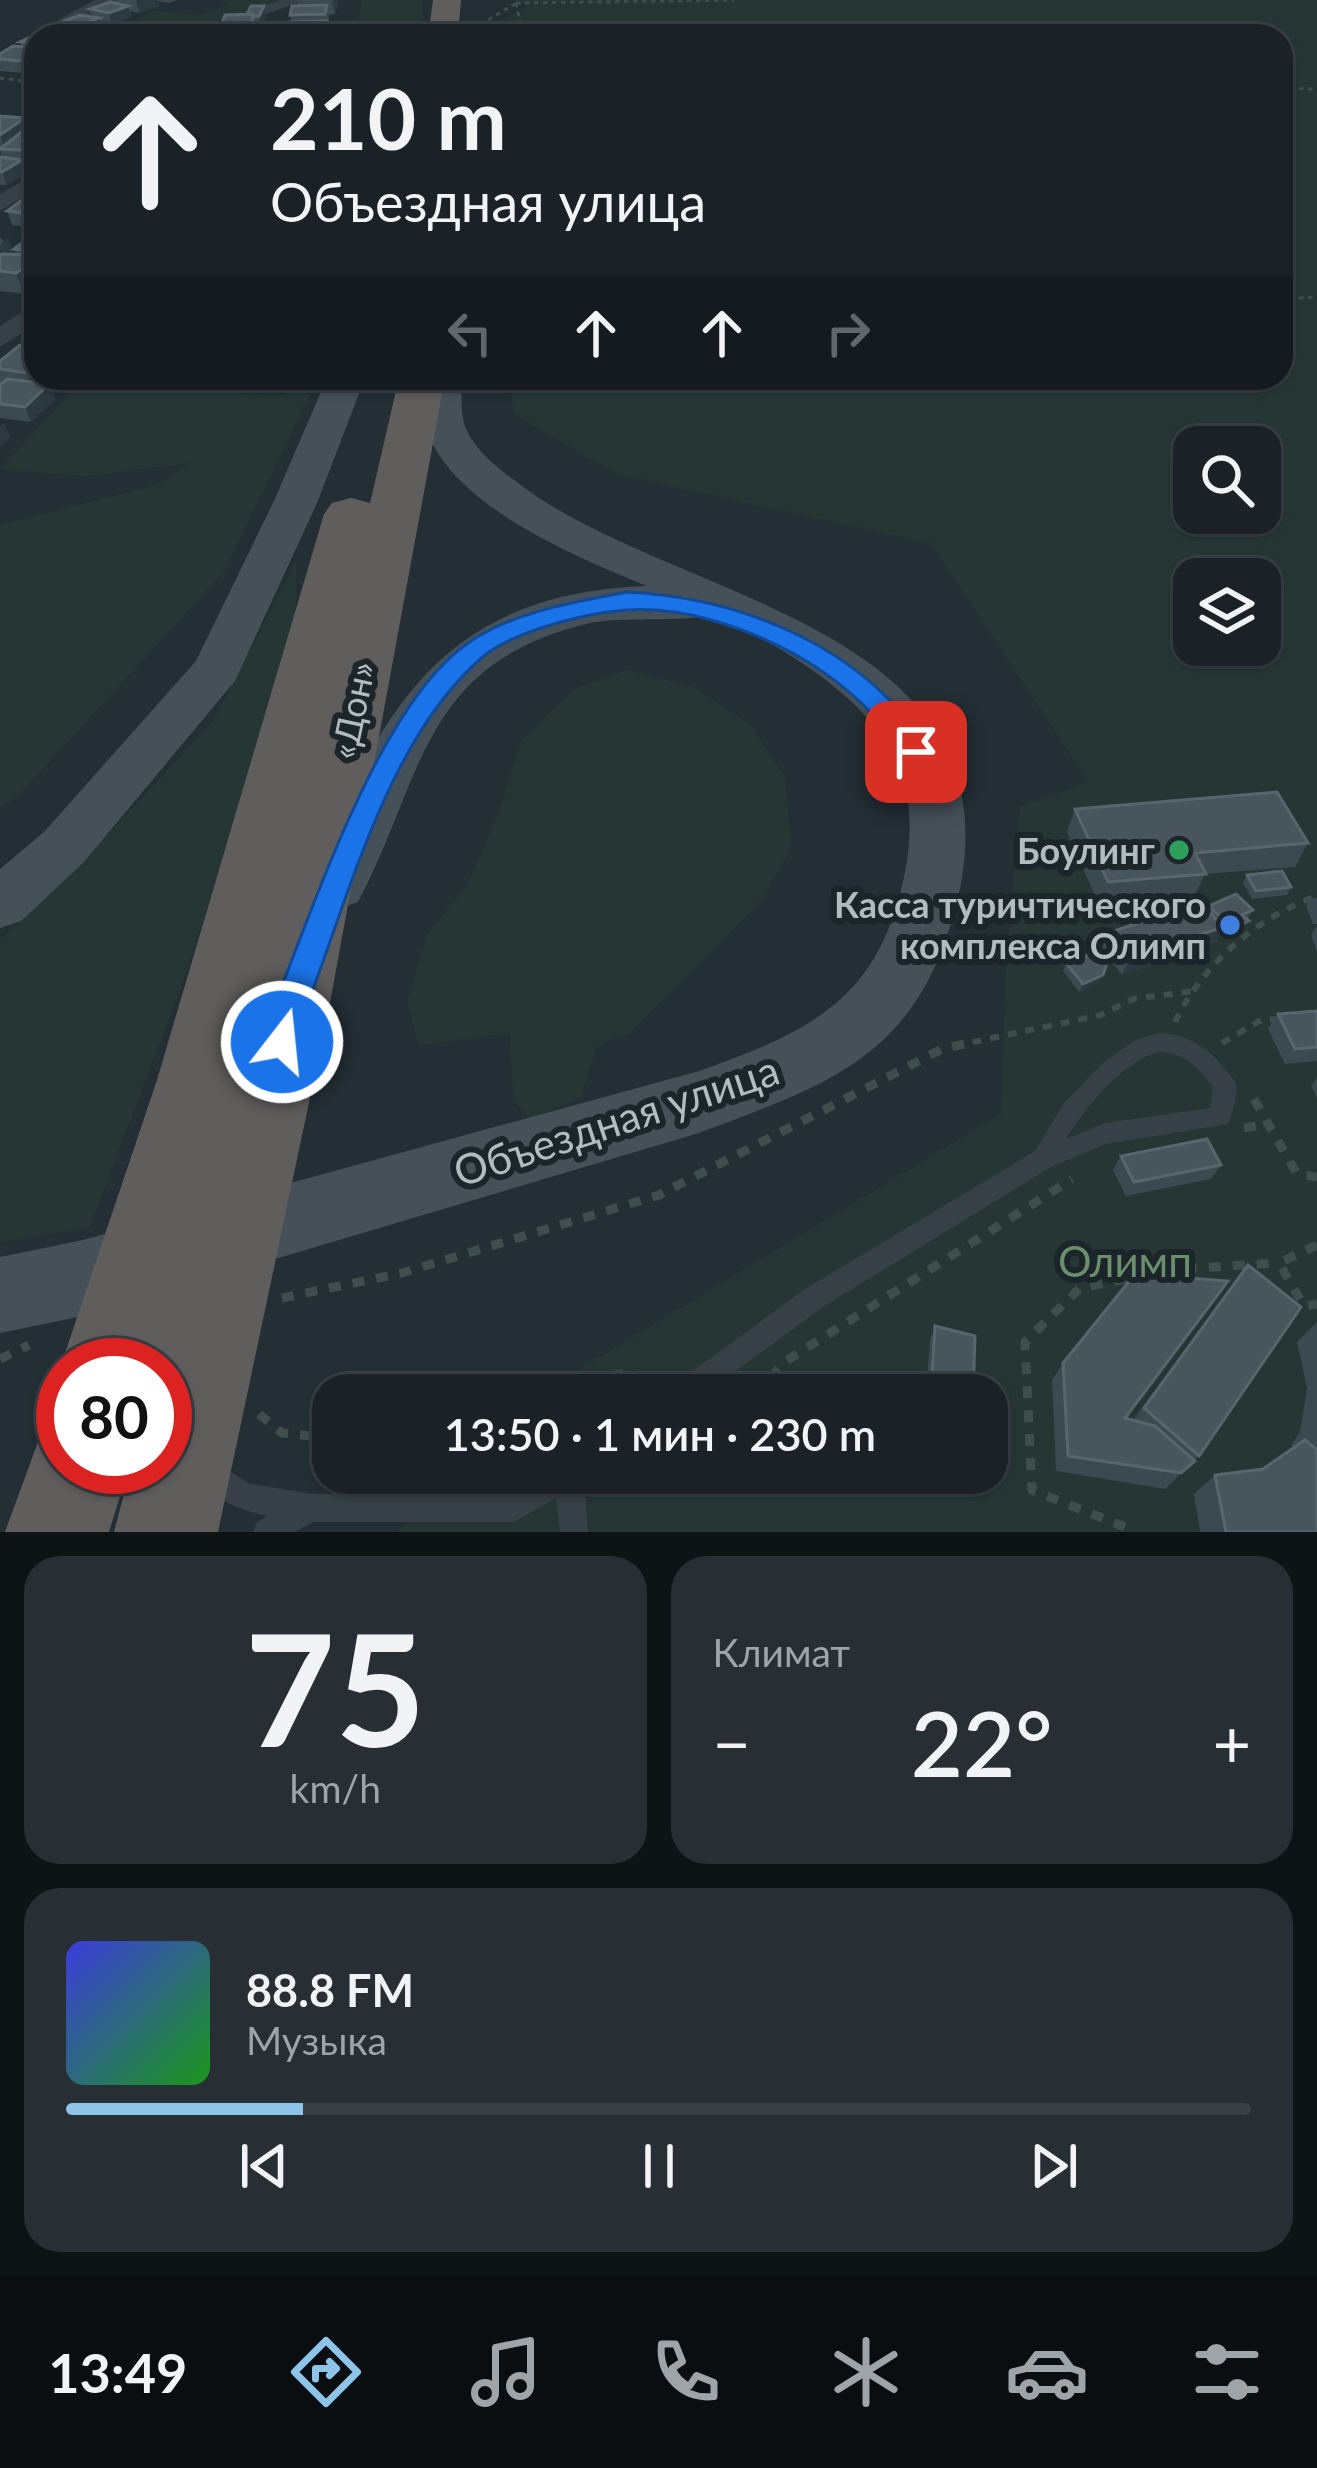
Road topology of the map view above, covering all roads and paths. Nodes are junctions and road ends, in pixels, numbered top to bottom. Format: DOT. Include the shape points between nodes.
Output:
graph roads {
  1 [pos="108,0"];
  2 [pos="734,0"];
  3 [pos="518,2"];
  4 [pos="289,7"];
  5 [pos="61,24"];
  6 [pos="230,24"];
  7 [pos="479,24"];
  8 [pos="24,43"];
  9 [pos="18,46"];
  10 [pos="24,320"];
  11 [pos="0,339"];
  12 [pos="341,390"];
  13 [pos="385,390"];
  14 [pos="419,390"];
  15 [pos="443,390"];
  16 [pos="866,691"];
  17 [pos="1317,896"];
  18 [pos="0,904"];
  19 [pos="1194,991"];
  20 [pos="1298,1017"];
  21 [pos="1174,1043"];
  22 [pos="1222,1043"];
  23 [pos="254,1054"];
  24 [pos="1268,1124"];
  25 [pos="1222,1132"];
  26 [pos="1043,1160"];
  27 [pos="1074,1178"];
  28 [pos="1317,1245"];
  29 [pos="1279,1263"];
  30 [pos="0,1295"];
  31 [pos="268,1301"];
  32 [pos="1317,1304"];
  33 [pos="122,1338"];
  34 [pos="0,1341"];
  35 [pos="0,1359"];
  36 [pos="710,1374"];
  37 [pos="774,1374"];
  38 [pos="224,1420"];
  39 [pos="312,1438"];
  40 [pos="69,1494"];
  41 [pos="537,1494"];
  42 [pos="571,1494"];
  43 [pos="311,1508"];
  44 [pos="1125,1527"];
  45 [pos="57,1532"];
  46 [pos="166,1532"];
  47 [pos="267,1532"];
  48 [pos="574,1532"];
  1 -- 5 [label="street"];
  2 -- 3 [label="path"];
  3 -- 7 [label="path"];
  4 -- 6 [label="street"];
  8 -- 9 [label="street"];
  10 -- 11 [label="street"];
  12 -- 18 [label="main road" via="217,669 64,847"];
  13 -- 23 [label="highway, «Дон»"];
  14 -- 23 [label="highway, «Дон»"];
  15 -- 16 [label="main road" via="444,425 506,498 555,528 762,618"];
  16 -- 23 [label="main road" via="776,632 676,602 628,599 584,608 478,647 423,706 373,794"];
  16 -- 30 [label="main road, Объездная улица" via="901,727 930,777 937,870 902,975 870,1014 832,1042 699,1102"];
  17 -- 19 [label="path" via="1255,926"];
  19 -- 21 [label="path" via="1175,1018"];
  19 -- 31 [label="path" via="942,1049 659,1195 402,1274"];
  20 -- 22 [label="path" via="1261,1020"];
  21 -- 26 [label="lane" via="1133,1047 1070,1108"];
  21 -- 26 [label="lane" via="1204,1055 1225,1085 1220,1117 1105,1134"];
  23 -- 33 [label="highway, «Дон»"];
  23 -- 38 [label="highway, «Дон»"];
  24 -- 25 [label="path"];
  26 -- 36 [label="lane" via="814,1298"];
  27 -- 37 [label="path"];
  28 -- 29 [label="path"];
  29 -- 32 [label="path" via="1304,1306"];
  29 -- 44 [label="path" via="1178,1269 1081,1288 1025,1342 1032,1490"];
  34 -- 35 [label="path" via="42,1339"];
  38 -- 39 [label="path"];
  38 -- 43 [label="lane" via="208,1468 222,1486 253,1501"];
  38 -- 46 [label="highway, «Дон»"];
  40 -- 45 [label="highway"];
  41 -- 43 [label="lane" via="514,1508"];
  42 -- 48 [label="lane"];
  43 -- 47 [label="lane"];
}
